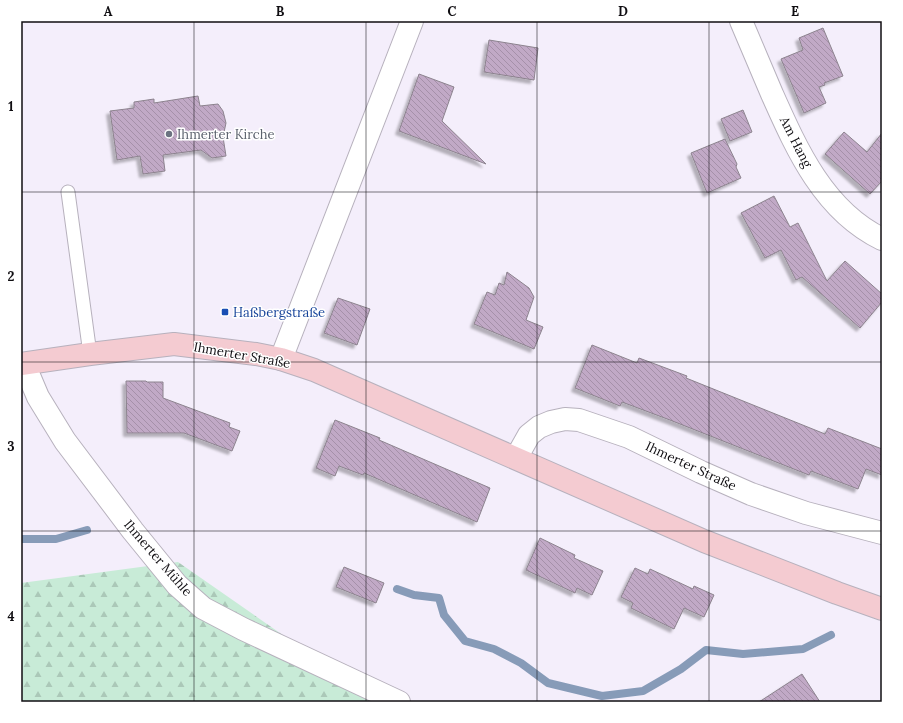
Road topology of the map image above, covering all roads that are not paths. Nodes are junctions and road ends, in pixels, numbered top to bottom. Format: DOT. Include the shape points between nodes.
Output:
graph roads {
  1 [pos="412,21"];
  2 [pos="741,21"];
  3 [pos="68,192"];
  4 [pos="882,239"];
  5 [pos="90,354"];
  6 [pos="282,359"];
  7 [pos="23,364"];
  8 [pos="516,458"];
  9 [pos="882,533"];
  10 [pos="882,608"];
  11 [pos="399,702"];
  1 -- 6 [label="street"];
  2 -- 4 [label="street, Am Hang" via="784,122 817,182 856,224"];
  3 -- 5 [label="lane"];
  5 -- 6 [label="main road, Ihmerter Straße" via="174,344"];
  5 -- 7 [label="main road, Ihmerter Straße"];
  6 -- 8 [label="main road, Ihmerter Straße" via="314,370"];
  7 -- 11 [label="street, Ihmerter Mühle" via="38,398 65,441 177,585 203,608"];
  8 -- 9 [label="street, Ihmerter Straße" via="529,435 539,426 565,419 579,420 629,436 751,494 806,513"];
  8 -- 10 [label="main road, Ihmerter Straße" via="704,541"];
}
